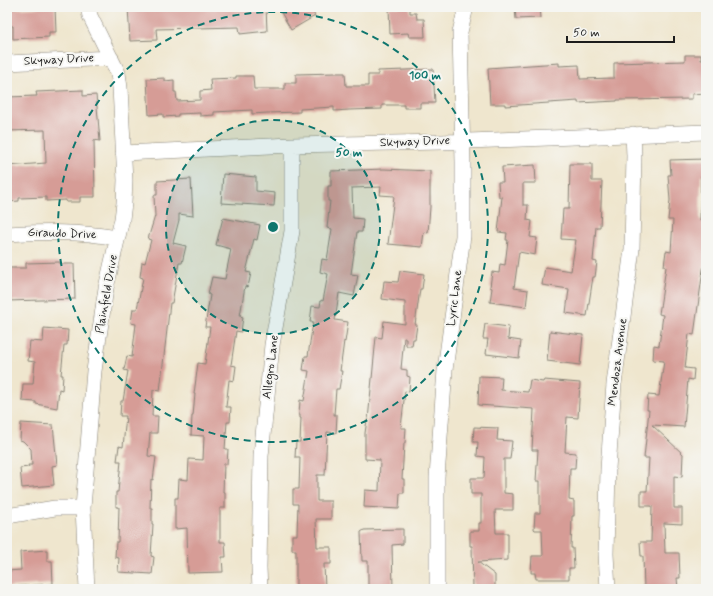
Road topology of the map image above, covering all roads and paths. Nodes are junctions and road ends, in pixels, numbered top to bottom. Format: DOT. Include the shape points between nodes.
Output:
graph roads {
  1 [pos="88,7"];
  2 [pos="466,7"];
  3 [pos="111,58"];
  4 [pos="7,63"];
  5 [pos="706,132"];
  6 [pos="633,134"];
  7 [pos="463,141"];
  8 [pos="292,145"];
  9 [pos="123,153"];
  10 [pos="7,234"];
  11 [pos="117,238"];
  12 [pos="83,508"];
  13 [pos="7,516"];
  14 [pos="87,589"];
  15 [pos="260,589"];
  16 [pos="437,589"];
  17 [pos="608,589"];
  1 -- 3 [label="street, Plainfield Drive"];
  2 -- 7 [label="street, Lyric Lane" via="460,32"];
  3 -- 4 [label="street, Skyway Drive"];
  3 -- 9 [label="street, Plainfield Drive" via="118,73 120,88"];
  5 -- 6 [label="street, Skyway Drive"];
  6 -- 7 [label="street, Skyway Drive"];
  6 -- 17 [label="street, Mendoza Avenue" via="632,248 614,384 608,469"];
  7 -- 8 [label="street, Skyway Drive"];
  7 -- 16 [label="street, Lyric Lane" via="463,236 445,370 437,477"];
  8 -- 9 [label="street, Skyway Drive"];
  8 -- 15 [label="street, Allegro Lane" via="292,231 272,345 260,456"];
  9 -- 11 [label="street, Plainfield Drive" via="124,204"];
  10 -- 11 [label="street, Giraudo Drive" via="90,233"];
  11 -- 12 [label="street, Plainfield Drive" via="106,288 94,371"];
  12 -- 13 [label="street" via="55,508"];
  12 -- 14 [label="street, Plainfield Drive"];
}
